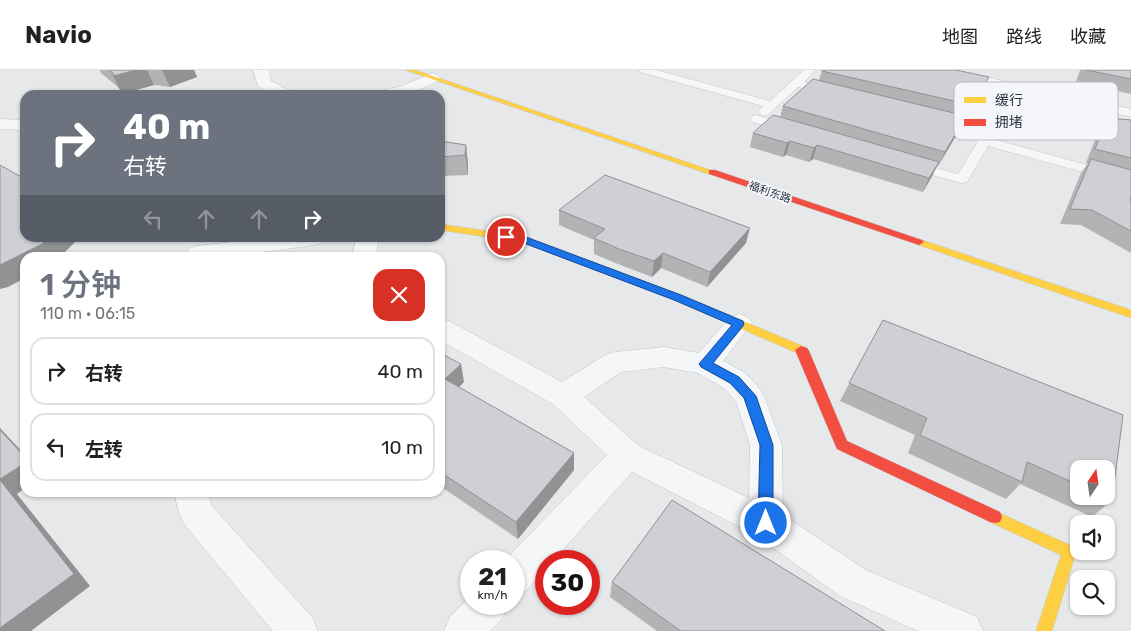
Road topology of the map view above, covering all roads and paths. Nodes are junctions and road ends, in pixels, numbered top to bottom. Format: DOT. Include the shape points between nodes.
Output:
graph roads {
  1 [pos="261,70"];
  2 [pos="409,70"];
  3 [pos="644,70"];
  4 [pos="810,70"];
  5 [pos="940,70"];
  6 [pos="432,78"];
  7 [pos="796,82"];
  8 [pos="994,82"];
  9 [pos="277,90"];
  10 [pos="404,90"];
  11 [pos="845,95"];
  12 [pos="772,105"];
  13 [pos="1118,110"];
  14 [pos="1131,113"];
  15 [pos="922,114"];
  16 [pos="0,124"];
  17 [pos="20,125"];
  18 [pos="954,125"];
  19 [pos="803,133"];
  20 [pos="985,140"];
  21 [pos="1000,140"];
  22 [pos="896,160"];
  23 [pos="1131,180"];
  24 [pos="445,228"];
  25 [pos="272,242"];
  26 [pos="198,249"];
  27 [pos="1131,314"];
  28 [pos="739,324"];
  29 [pos="445,331"];
  30 [pos="705,364"];
  31 [pos="563,396"];
  32 [pos="628,454"];
  33 [pos="192,497"];
  34 [pos="766,523"];
  35 [pos="525,566"];
  36 [pos="479,615"];
  37 [pos="298,631"];
  38 [pos="464,631"];
  39 [pos="962,631"];
  40 [pos="1044,631"];
  1 -- 9 [label="street" via="264,83"];
  2 -- 6 [label="main road, 福利东路"];
  3 -- 12 [label="lane"];
  4 -- 7 [label="lane"];
  5 -- 8 [label="lane"];
  6 -- 10 [label="street"];
  6 -- 27 [label="main road, 福利东路"];
  7 -- 11 [label="lane"];
  7 -- 12 [label="lane"];
  12 -- 19 [label="lane" via="756,120"];
  13 -- 14 [label="lane"];
  15 -- 18 [label="lane"];
  16 -- 17 [label="street"];
  20 -- 22 [label="lane" via="962,179"];
  21 -- 23 [label="lane"];
  24 -- 28 [label="main road" via="523,239"];
  25 -- 26 [label="street"];
  28 -- 30 [label="street"];
  28 -- 40 [label="main road" via="804,351 842,445 1069,552"];
  29 -- 31 [label="street"];
  30 -- 31 [label="street" via="664,357 615,362"];
  30 -- 34 [label="street" via="734,380 750,396 766,445"];
  31 -- 32 [label="street"];
  32 -- 34 [label="street"];
  32 -- 35 [label="street"];
  33 -- 37 [label="street" via="196,513"];
  34 -- 39 [label="street" via="853,583"];
  36 -- 38 [label="street"];
}
